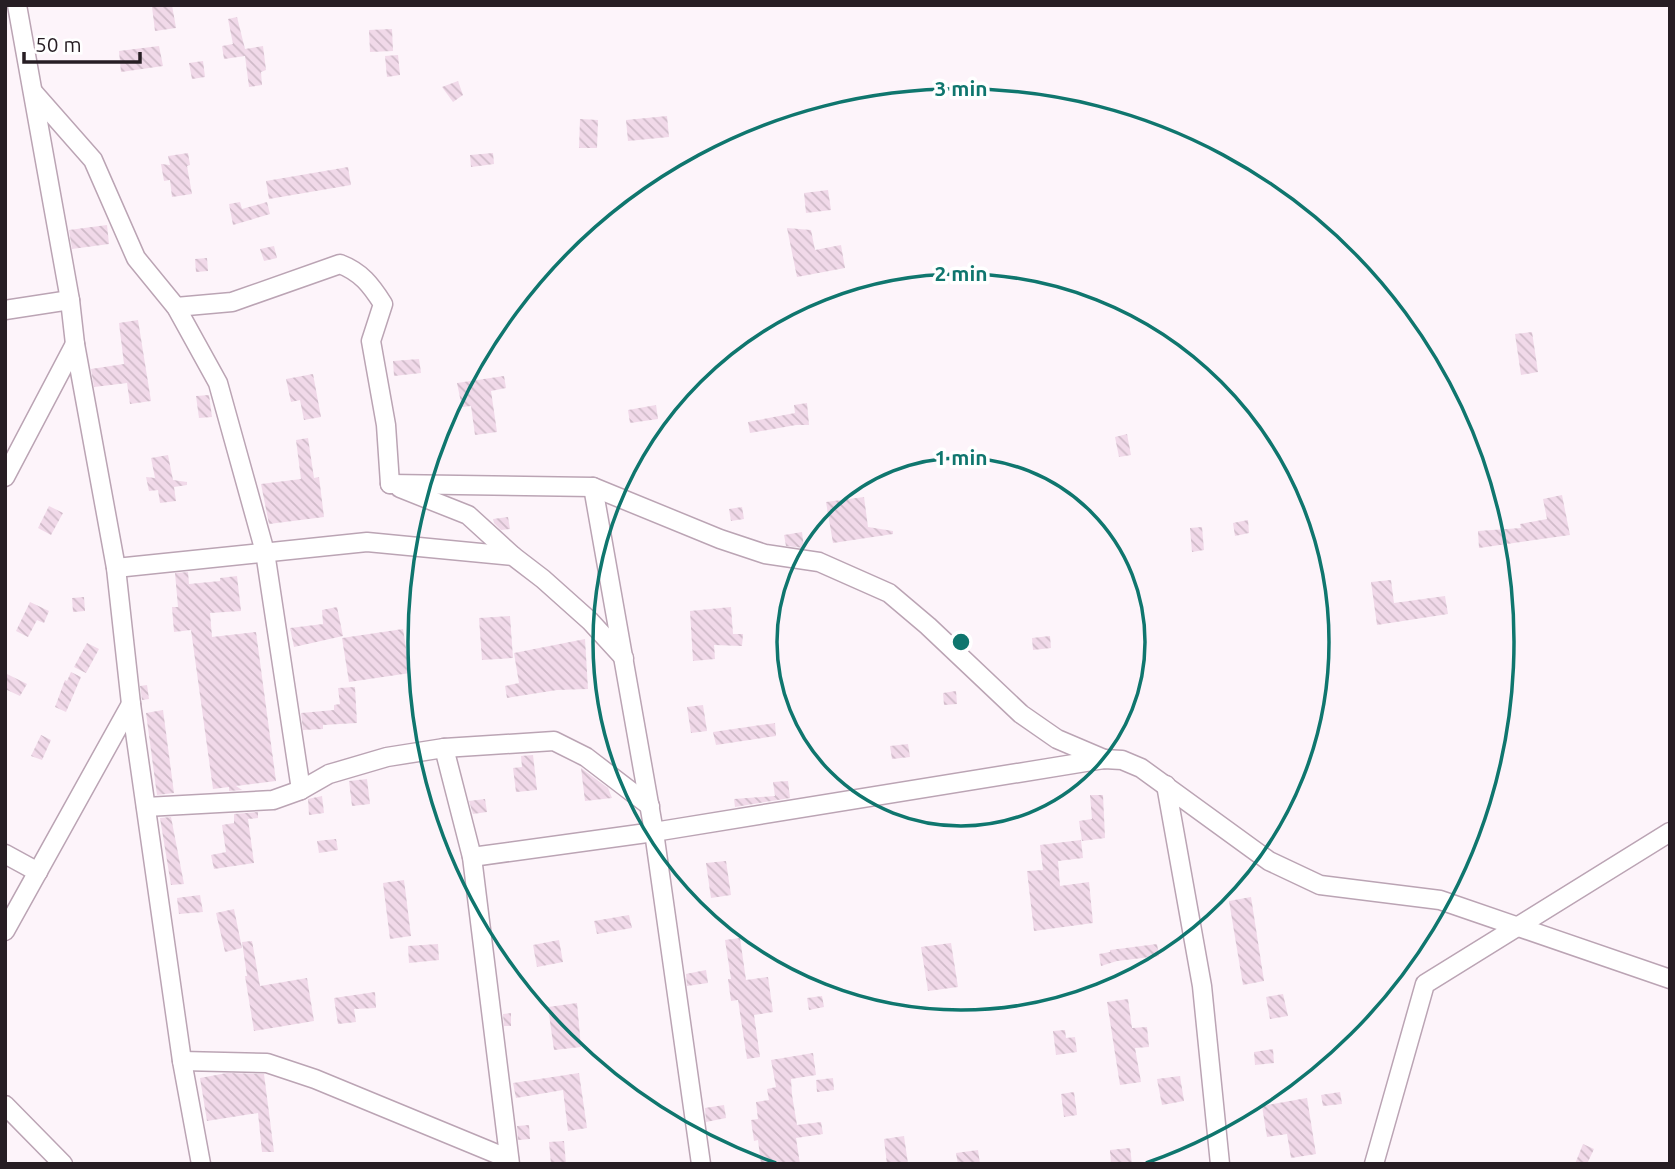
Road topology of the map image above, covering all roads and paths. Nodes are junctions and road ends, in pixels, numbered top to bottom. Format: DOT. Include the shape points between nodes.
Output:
graph roads {
  1 [pos="17,5"];
  2 [pos="34,93"];
  3 [pos="70,300"];
  4 [pos="176,307"];
  5 [pos="5,310"];
  6 [pos="75,344"];
  7 [pos="5,477"];
  8 [pos="390,484"];
  9 [pos="593,487"];
  10 [pos="265,552"];
  11 [pos="513,556"];
  12 [pos="116,568"];
  13 [pos="624,658"];
  14 [pos="131,704"];
  15 [pos="444,748"];
  16 [pos="1104,759"];
  17 [pos="1166,785"];
  18 [pos="301,790"];
  19 [pos="650,806"];
  20 [pos="146,807"];
  21 [pos="654,832"];
  22 [pos="1670,832"];
  23 [pos="5,854"];
  24 [pos="472,857"];
  25 [pos="38,872"];
  26 [pos="1518,927"];
  27 [pos="5,931"];
  28 [pos="1670,979"];
  29 [pos="182,1061"];
  30 [pos="5,1105"];
  31 [pos="509,1161"];
  32 [pos="63,1164"];
  33 [pos="201,1164"];
  34 [pos="701,1164"];
  35 [pos="1220,1164"];
  36 [pos="1374,1164"];
  1 -- 2 [label="street"];
  2 -- 3 [label="street"];
  2 -- 4 [label="street" via="93,160 136,258"];
  3 -- 5 [label="street"];
  3 -- 6 [label="street"];
  4 -- 8 [label="street" via="232,302 340,264 369,282 383,304 371,341 386,425"];
  4 -- 10 [label="street" via="218,383"];
  6 -- 7 [label="street"];
  6 -- 12 [label="street"];
  8 -- 9 [label="street"];
  8 -- 11 [label="street" via="468,515"];
  9 -- 13 [label="street"];
  9 -- 16 [label="street" via="720,539 765,554 818,562 889,593 1021,714 1057,739"];
  10 -- 11 [label="street" via="367,542"];
  10 -- 12 [label="street"];
  10 -- 18 [label="street"];
  11 -- 13 [label="street" via="590,621"];
  12 -- 14 [label="street"];
  13 -- 19 [label="street"];
  14 -- 20 [label="street"];
  14 -- 25 [label="street"];
  15 -- 18 [label="street" via="387,757 329,774"];
  15 -- 19 [label="street" via="554,741 586,757"];
  15 -- 24 [label="street"];
  16 -- 17 [label="street" via="1142,768"];
  16 -- 21 [label="street"];
  17 -- 26 [label="street" via="1269,861 1320,885 1440,900"];
  17 -- 35 [label="street" via="1202,986"];
  18 -- 20 [label="street" via="273,800"];
  19 -- 21 [label="street"];
  20 -- 29 [label="street"];
  21 -- 24 [label="street"];
  21 -- 34 [label="street"];
  22 -- 26 [label="street"];
  23 -- 25 [label="street"];
  24 -- 31 [label="street"];
  25 -- 27 [label="street"];
  26 -- 28 [label="street"];
  26 -- 36 [label="street" via="1425,984"];
  29 -- 31 [label="street" via="267,1063"];
  29 -- 33 [label="street"];
  30 -- 32 [label="street"];
}
